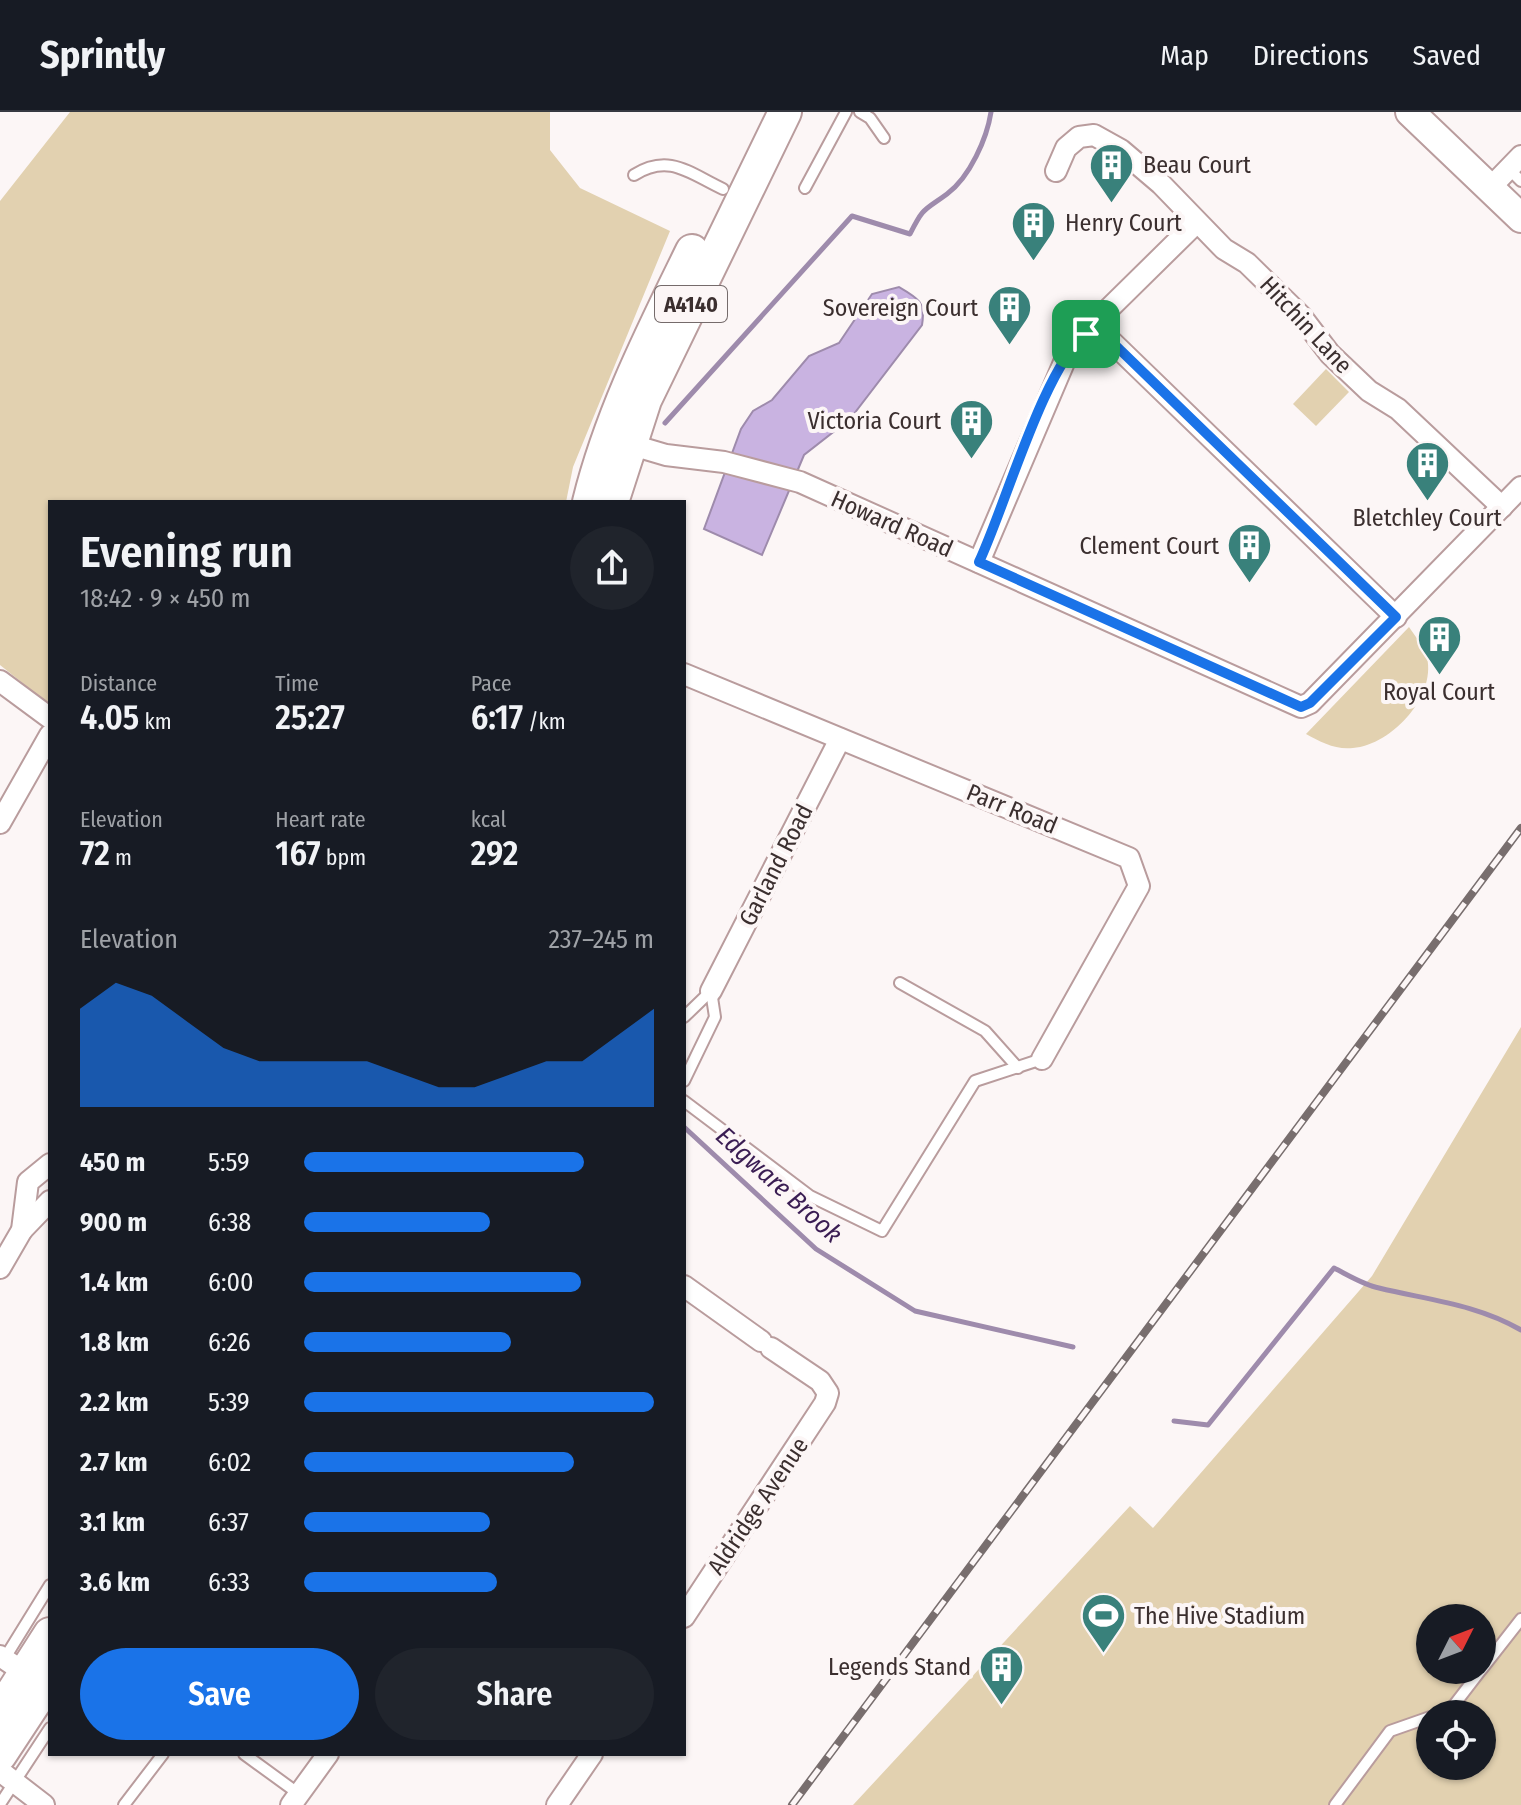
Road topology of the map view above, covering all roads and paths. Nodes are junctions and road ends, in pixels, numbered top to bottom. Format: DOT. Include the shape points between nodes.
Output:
graph roads {
  1 [pos="760,112"];
  2 [pos="785,112"];
  3 [pos="846,112"];
  4 [pos="860,112"];
  5 [pos="1410,112"];
  6 [pos="884,138"];
  7 [pos="1056,171"];
  8 [pos="1510,173"];
  9 [pos="634,175"];
  10 [pos="805,188"];
  11 [pos="723,189"];
  12 [pos="1521,218"];
  13 [pos="1196,223"];
  14 [pos="1086,334"];
  15 [pos="618,441"];
  16 [pos="1521,487"];
  17 [pos="590,500"];
  18 [pos="612,500"];
  19 [pos="1502,507"];
  20 [pos="979,562"];
  21 [pos="1396,617"];
  22 [pos="686,675"];
  23 [pos="0,681"];
  24 [pos="48,717"];
  25 [pos="48,739"];
  26 [pos="840,739"];
  27 [pos="0,823"];
  28 [pos="900,983"];
  29 [pos="711,991"];
  30 [pos="686,1015"];
  31 [pos="1042,1059"];
  32 [pos="1018,1068"];
  33 [pos="686,1077"];
  34 [pos="686,1103"];
  35 [pos="48,1166"];
  36 [pos="48,1203"];
  37 [pos="22,1230"];
  38 [pos="0,1268"];
  39 [pos="686,1287"];
  40 [pos="48,1590"];
  41 [pos="686,1614"];
  42 [pos="1521,1619"];
  43 [pos="48,1636"];
  44 [pos="1496,1651"];
  45 [pos="16,1666"];
  46 [pos="1470,1684"];
  47 [pos="1458,1700"];
  48 [pos="0,1712"];
  49 [pos="1416,1722"];
  50 [pos="48,1730"];
  51 [pos="161,1756"];
  52 [pos="246,1756"];
  53 [pos="327,1756"];
  54 [pos="591,1756"];
  55 [pos="5,1769"];
  56 [pos="295,1800"];
  57 [pos="0,1804"];
  58 [pos="44,1805"];
  59 [pos="124,1805"];
  60 [pos="557,1805"];
  61 [pos="1335,1805"];
  1 -- 11 [label="main road, A4140"];
  2 -- 15 [label="main road, A4140" via="645,400"];
  3 -- 10 [label="lane"];
  4 -- 6 [label="lane"];
  5 -- 8 [label="main road"];
  7 -- 13 [label="street, Hitchin Lane" via="1066,148 1079,137 1094,135 1131,158"];
  8 -- 12 [label="main road"];
  9 -- 11 [label="lane" via="653,164 670,164"];
  11 -- 15 [label="main road, A4140" via="645,347"];
  13 -- 14 [label="street"];
  13 -- 19 [label="street, Hitchin Lane" via="1247,263 1369,391 1398,409"];
  14 -- 20 [label="street" via="1071,346 1042,406"];
  14 -- 21 [label="street" via="1113,343"];
  15 -- 17 [label="main road, A4140"];
  15 -- 18 [label="main road, A4140"];
  15 -- 20 [label="street, Howard Road" via="800,482"];
  16 -- 19 [label="street"];
  19 -- 21 [label="street, Howard Road"];
  20 -- 21 [label="street, Howard Road" via="1301,707"];
  22 -- 26 [label="street, Parr Road"];
  23 -- 24 [label="street"];
  25 -- 27 [label="street"];
  26 -- 29 [label="street, Garland Road"];
  26 -- 31 [label="street, Parr Road" via="1129,858 1139,886"];
  28 -- 32 [label="lane" via="985,1031"];
  29 -- 30 [label="lane"];
  29 -- 33 [label="lane" via="715,1017"];
  31 -- 32 [label="lane"];
  32 -- 34 [label="lane" via="975,1081 882,1231 810,1196"];
  35 -- 37 [label="street" via="28,1182"];
  36 -- 37 [label="street"];
  37 -- 38 [label="street"];
  39 -- 41 [label="street, Aldridge Avenue" via="820,1381 828,1393 817,1420"];
  40 -- 45 [label="lane"];
  42 -- 44 [label="lane"];
  43 -- 45 [label="main road"];
  45 -- 48 [label="main road"];
  45 -- 55 [label="main road"];
  46 -- 47 [label="lane"];
  49 -- 61 [label="lane" via="1390,1731"];
  50 -- 55 [label="lane"];
  51 -- 59 [label="lane"];
  52 -- 56 [label="lane"];
  53 -- 56 [label="street"];
  54 -- 60 [label="street"];
  55 -- 57 [label="lane"];
  55 -- 58 [label="street"];
}
